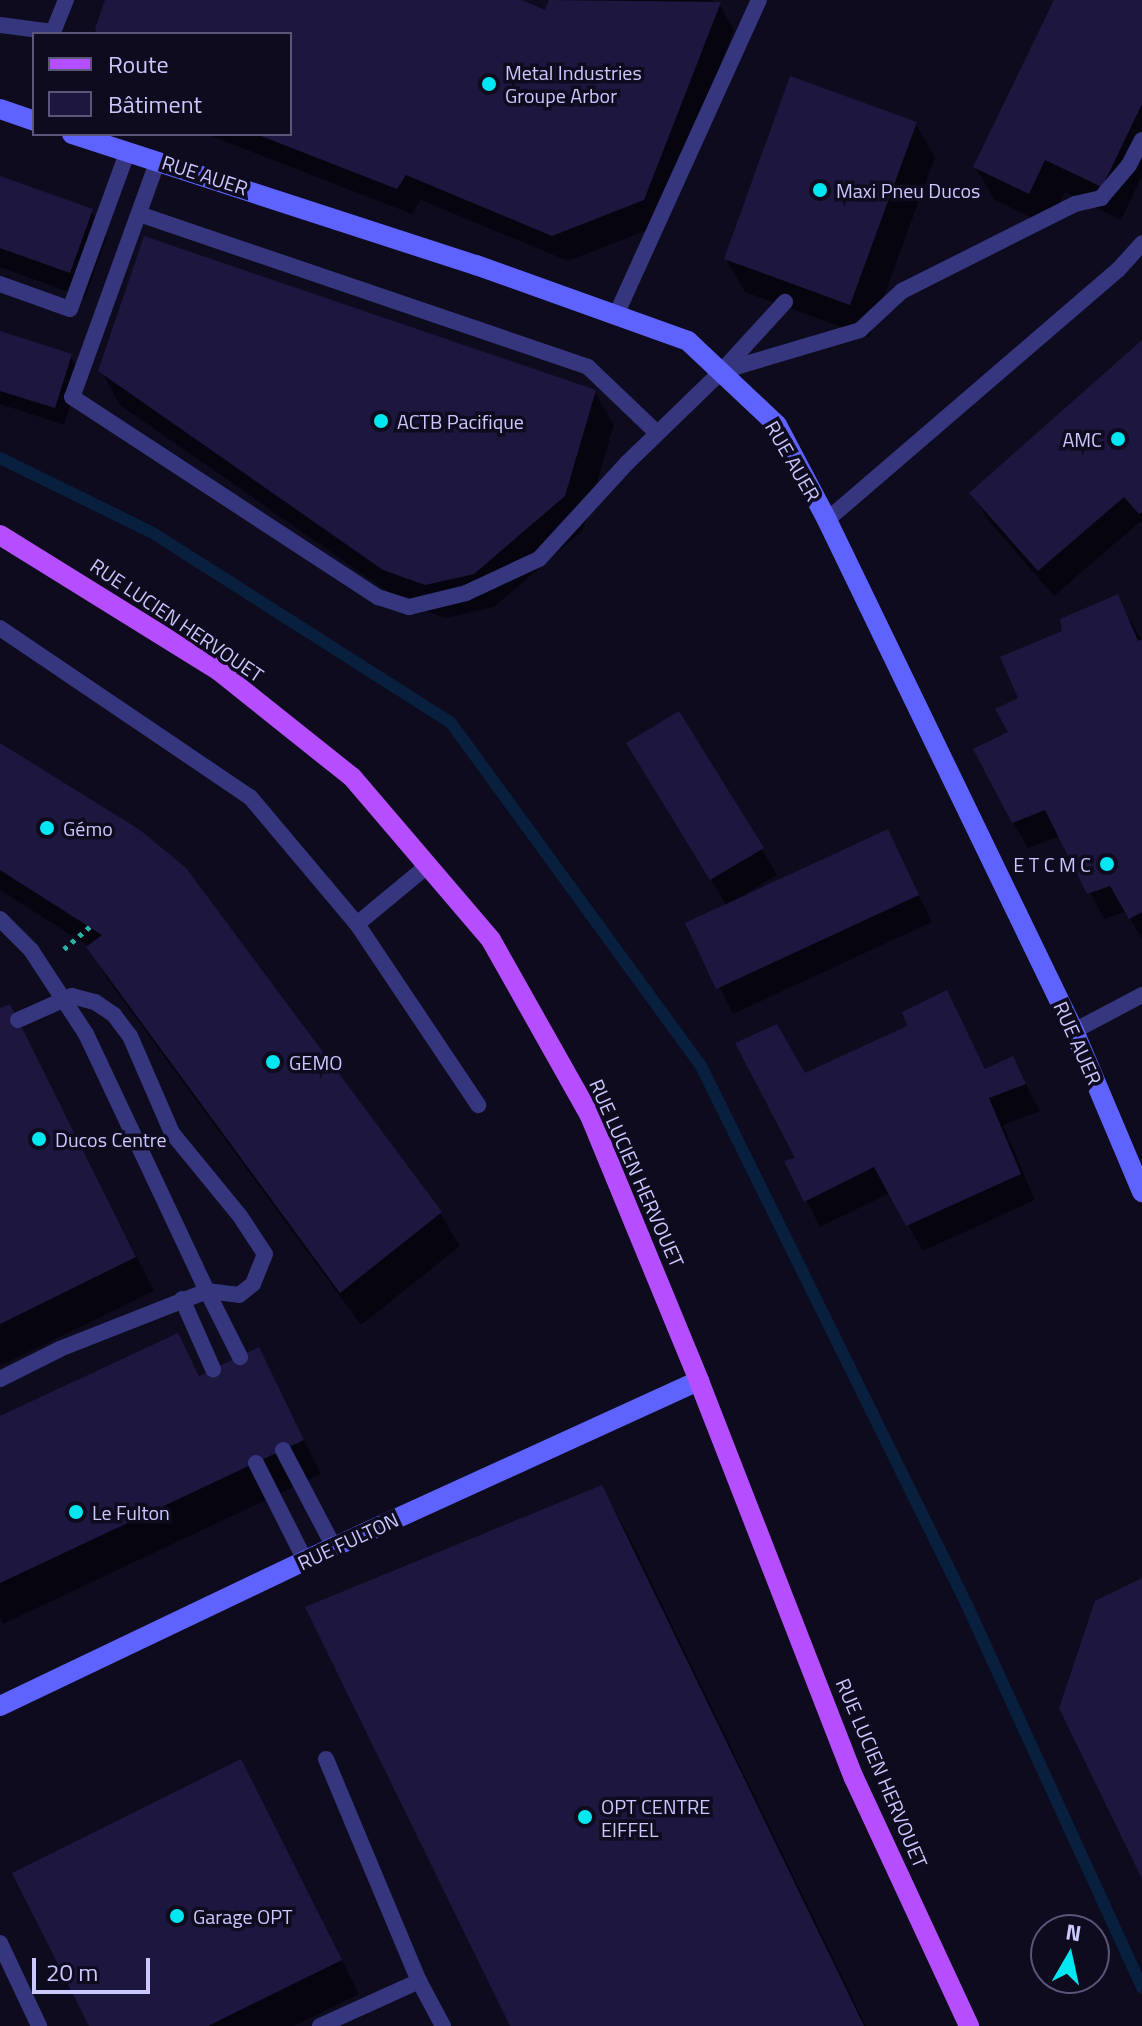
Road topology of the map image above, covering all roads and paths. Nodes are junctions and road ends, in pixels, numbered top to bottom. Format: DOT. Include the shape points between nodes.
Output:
graph roads {
  1 [pos="66,0"];
  2 [pos="759,0"];
  3 [pos="0,25"];
  4 [pos="0,109"];
  5 [pos="32,120"];
  6 [pos="78,136"];
  7 [pos="1142,140"];
  8 [pos="127,153"];
  9 [pos="158,160"];
  10 [pos="139,214"];
  11 [pos="1142,243"];
  12 [pos="0,284"];
  13 [pos="785,302"];
  14 [pos="616,315"];
  15 [pos="721,372"];
  16 [pos="657,433"];
  17 [pos="827,520"];
  18 [pos="0,535"];
  19 [pos="0,628"];
  20 [pos="427,866"];
  21 [pos="0,919"];
  22 [pos="357,924"];
  23 [pos="1142,995"];
  24 [pos="18,1020"];
  25 [pos="1074,1031"];
  26 [pos="478,1105"];
  27 [pos="1142,1192"];
  28 [pos="207,1291"];
  29 [pos="182,1299"];
  30 [pos="240,1357"];
  31 [pos="213,1369"];
  32 [pos="0,1379"];
  33 [pos="699,1381"];
  34 [pos="283,1450"];
  35 [pos="256,1463"];
  36 [pos="334,1547"];
  37 [pos="305,1560"];
  38 [pos="0,1706"];
  39 [pos="326,1759"];
  40 [pos="0,1943"];
  41 [pos="419,1981"];
  42 [pos="39,2026"];
  43 [pos="320,2026"];
  44 [pos="443,2026"];
  45 [pos="969,2026"];
  1 -- 3 [label="lane" via="53,32"];
  2 -- 14 [label="lane"];
  4 -- 5 [label="street"];
  6 -- 8 [label="street, RUE AUER"];
  7 -- 15 [label="lane" via="1101,198 1075,204 902,291 860,330"];
  8 -- 9 [label="street, RUE AUER"];
  8 -- 12 [label="lane" via="70,309"];
  9 -- 10 [label="lane"];
  9 -- 14 [label="street, RUE AUER"];
  10 -- 16 [label="lane" via="588,367"];
  10 -- 16 [label="lane" via="72,397 378,597 409,607 466,593 539,559"];
  11 -- 17 [label="lane" via="1118,270"];
  13 -- 15 [label="lane"];
  14 -- 15 [label="street, RUE AUER" via="688,341"];
  15 -- 16 [label="lane"];
  15 -- 17 [label="street, RUE AUER" via="777,425"];
  17 -- 25 [label="street, RUE AUER"];
  18 -- 20 [label="main road, RUE LUCIEN HERVOUET" via="219,671 352,777"];
  19 -- 22 [label="lane" via="250,797"];
  20 -- 22 [label="lane"];
  20 -- 33 [label="main road, RUE LUCIEN HERVOUET" via="491,940 590,1116"];
  21 -- 28 [label="lane" via="31,950 86,1034"];
  22 -- 26 [label="lane"];
  23 -- 25 [label="lane"];
  24 -- 28 [label="lane, bridge" via="72,996 95,1002 114,1015 130,1036 172,1133 265,1254 253,1284 239,1295"];
  25 -- 27 [label="street, RUE AUER"];
  28 -- 29 [label="lane"];
  28 -- 30 [label="lane"];
  29 -- 31 [label="lane"];
  29 -- 32 [label="lane"];
  33 -- 36 [label="street, RUE FULTON"];
  33 -- 45 [label="main road, RUE LUCIEN HERVOUET" via="854,1778"];
  34 -- 36 [label="lane"];
  35 -- 37 [label="lane"];
  36 -- 37 [label="street, RUE FULTON"];
  37 -- 38 [label="street, RUE FULTON"];
  39 -- 41 [label="lane"];
  40 -- 42 [label="lane"];
  41 -- 43 [label="lane"];
  41 -- 44 [label="lane"];
}
